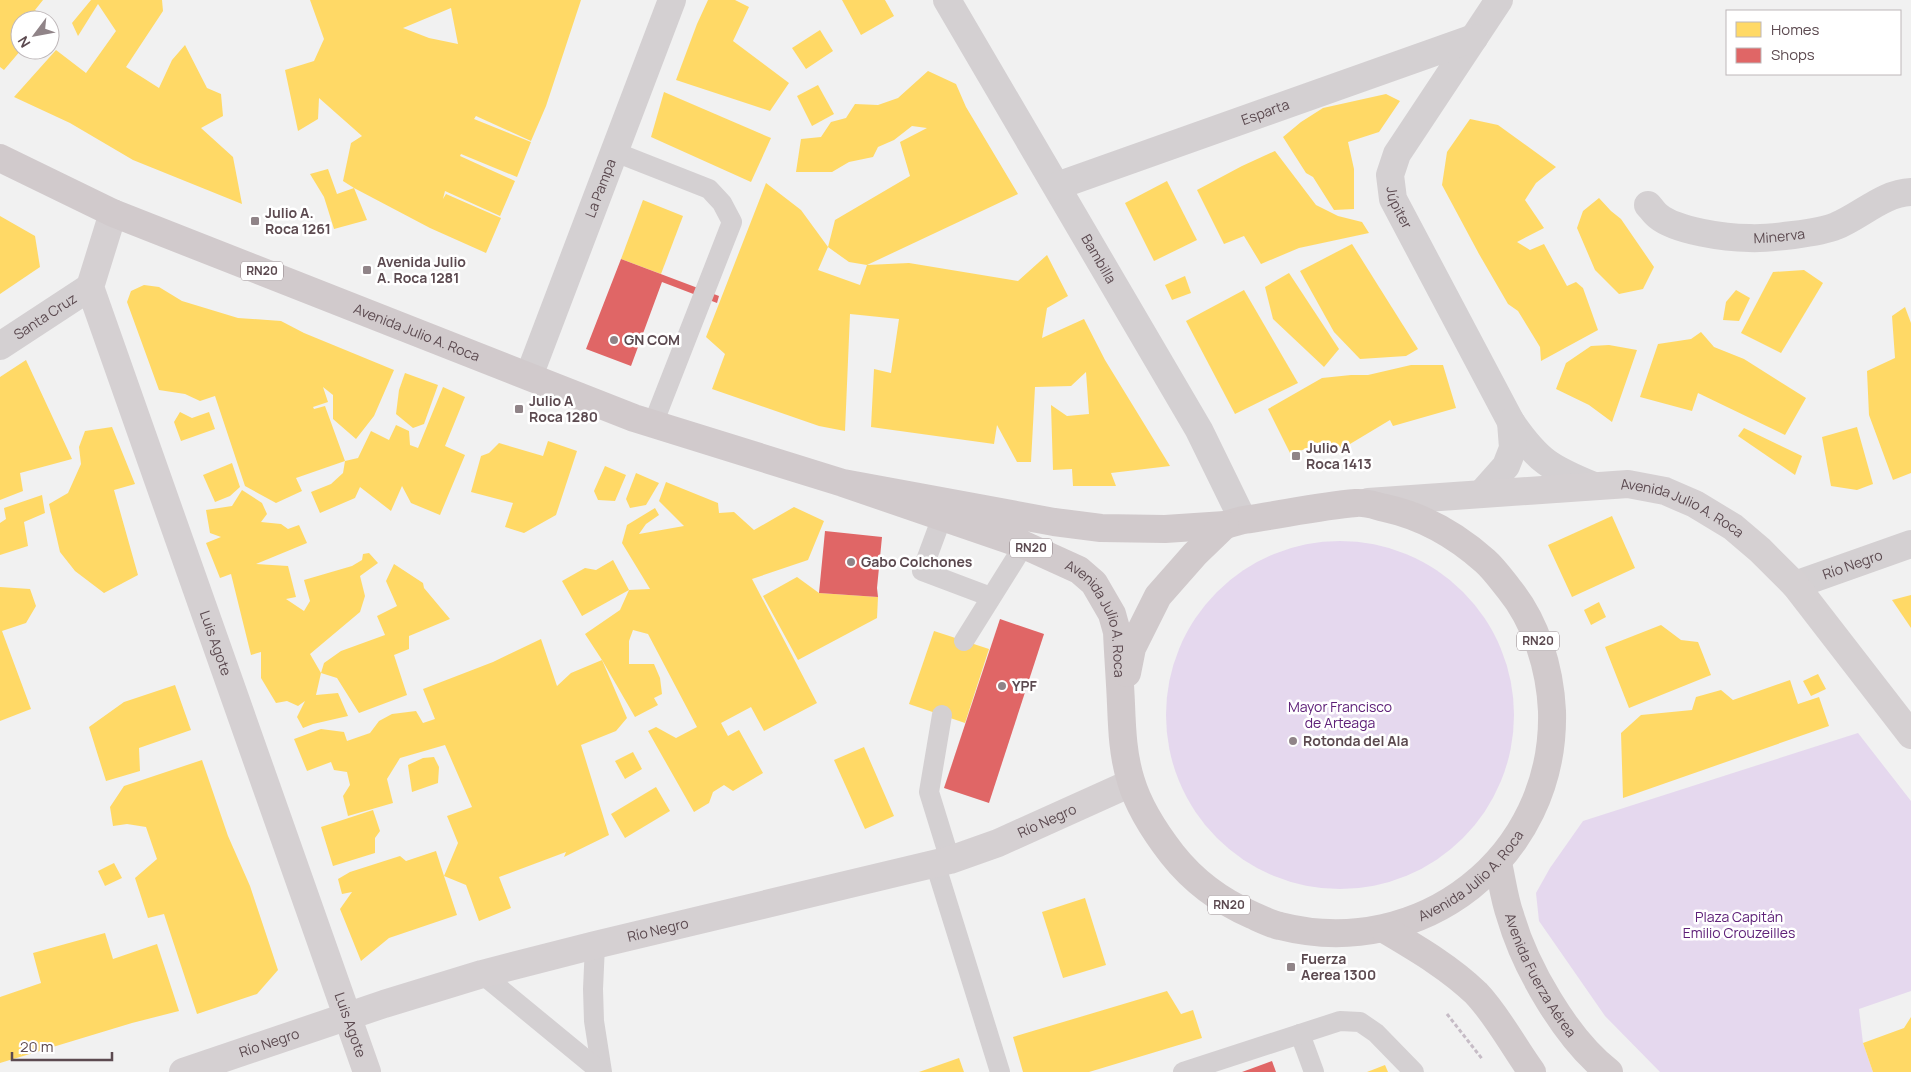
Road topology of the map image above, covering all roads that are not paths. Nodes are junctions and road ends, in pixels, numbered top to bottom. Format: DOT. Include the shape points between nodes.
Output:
graph roads {
  1 [pos="672,0"];
  2 [pos="947,0"];
  3 [pos="1499,0"];
  4 [pos="1474,38"];
  5 [pos="615,152"];
  6 [pos="0,158"];
  7 [pos="1057,186"];
  8 [pos="1911,192"];
  9 [pos="1648,205"];
  10 [pos="112,213"];
  11 [pos="90,287"];
  12 [pos="0,346"];
  13 [pos="529,376"];
  14 [pos="1511,422"];
  15 [pos="652,424"];
  16 [pos="843,483"];
  17 [pos="1594,486"];
  18 [pos="1482,493"];
  19 [pos="1359,502"];
  20 [pos="942,517"];
  21 [pos="1234,523"];
  22 [pos="1024,544"];
  23 [pos="1911,544"];
  24 [pos="1795,585"];
  25 [pos="991,597"];
  26 [pos="964,641"];
  27 [pos="1121,704"];
  28 [pos="942,715"];
  29 [pos="1911,735"];
  30 [pos="1131,782"];
  31 [pos="943,862"];
  32 [pos="1498,863"];
  33 [pos="1384,929"];
  34 [pos="596,945"];
  35 [pos="482,974"];
  36 [pos="348,1016"];
  37 [pos="1300,1034"];
  38 [pos="183,1072"];
  39 [pos="367,1072"];
  40 [pos="601,1072"];
  41 [pos="1000,1072"];
  42 [pos="1183,1072"];
  43 [pos="1314,1072"];
  44 [pos="1414,1072"];
  45 [pos="1532,1072"];
  46 [pos="1609,1072"];
  1 -- 5 [label="street, La Pampa"];
  2 -- 7 [label="street, Bambilla"];
  3 -- 4 [label="street, Júpiter"];
  4 -- 7 [label="street, Esparta"];
  4 -- 14 [label="street, Júpiter" via="1397,154 1390,175 1394,199"];
  5 -- 13 [label="street, La Pampa"];
  5 -- 15 [label="lane" via="709,189 722,203 732,222"];
  6 -- 10 [label="main road, Avenida Julio A. Roca / RN20"];
  7 -- 21 [label="street, Bambilla" via="1199,430"];
  8 -- 9 [label="street, Minerva" via="1891,195 1834,227 1750,238 1674,225 1658,216"];
  10 -- 11 [label="main road"];
  10 -- 13 [label="main road, Avenida Julio A. Roca / RN20"];
  11 -- 12 [label="street, Santa Cruz"];
  11 -- 36 [label="main road, Luis Agote"];
  13 -- 15 [label="main road, Avenida Julio A. Roca / RN20"];
  14 -- 17 [label="street, Júpiter" via="1528,446 1545,462"];
  14 -- 18 [label="street, Júpiter" via="1513,448 1506,466"];
  15 -- 16 [label="main road, Avenida Julio A. Roca / RN20"];
  16 -- 20 [label="main road, Avenida Julio A. Roca / RN20"];
  16 -- 21 [label="main road, Avenida Julio A. Roca / RN20" via="1101,528 1164,530"];
  17 -- 18 [label="main road, Avenida Julio A. Roca"];
  17 -- 24 [label="main road, Avenida Julio A. Roca" via="1628,484 1665,491 1695,504 1733,527"];
  18 -- 19 [label="main road, Avenida Julio A. Roca"];
  19 -- 21 [label="main road, Avenida Julio A. Roca / RN20"];
  19 -- 32 [label="main road, Avenida Julio A. Roca / RN20" via="1406,513 1449,533 1487,562 1517,599 1538,641 1551,687 1552,734 1546,772 1525,824"];
  20 -- 22 [label="main road, Avenida Julio A. Roca / RN20"];
  20 -- 25 [label="lane" via="922,571"];
  21 -- 27 [label="main road, Avenida Julio A. Roca / RN20" via="1195,554 1158,596 1132,648"];
  22 -- 25 [label="lane"];
  22 -- 27 [label="main road, Avenida Julio A. Roca / RN20" via="1079,570 1094,583 1104,599 1117,632"];
  23 -- 24 [label="street, Río Negro"];
  24 -- 29 [label="main road, Avenida Julio A. Roca"];
  25 -- 26 [label="lane"];
  27 -- 30 [label="main road, Avenida Julio A. Roca / RN20" via="1123,744"];
  28 -- 31 [label="lane" via="929,792"];
  30 -- 31 [label="main road, Río Negro" via="998,843"];
  30 -- 33 [label="main road, Avenida Julio A. Roca / RN20" via="1154,831 1187,873 1230,905 1279,926 1331,934"];
  31 -- 34 [label="main road, Río Negro"];
  31 -- 41 [label="lane"];
  32 -- 33 [label="main road, Avenida Julio A. Roca / RN20" via="1446,905"];
  32 -- 46 [label="main road, Avenida Fuerza Aérea" via="1510,916 1544,994 1576,1038"];
  33 -- 45 [label="main road" via="1439,963 1477,994"];
  34 -- 35 [label="main road, Río Negro"];
  34 -- 40 [label="lane" via="594,1021"];
  35 -- 36 [label="main road, Río Negro"];
  35 -- 40 [label="lane"];
  36 -- 38 [label="main road, Río Negro"];
  36 -- 39 [label="main road, Luis Agote"];
  37 -- 42 [label="lane"];
  37 -- 43 [label="lane"];
  37 -- 44 [label="lane" via="1340,1021 1360,1022 1376,1033"];
}
